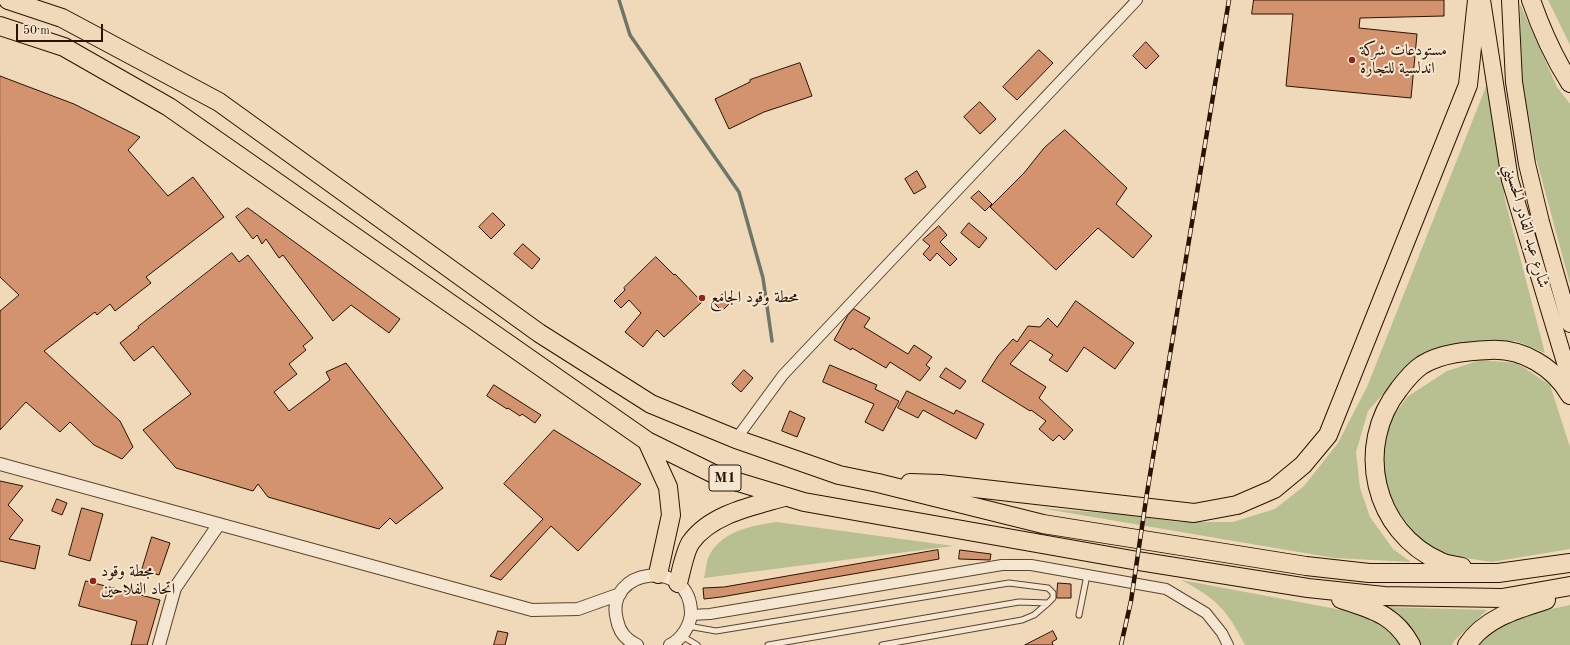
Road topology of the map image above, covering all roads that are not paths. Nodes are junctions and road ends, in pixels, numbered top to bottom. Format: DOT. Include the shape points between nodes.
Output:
graph roads {
  1 [pos="8,0"];
  2 [pos="1137,0"];
  3 [pos="1477,0"];
  4 [pos="1482,0"];
  5 [pos="1510,0"];
  6 [pos="1531,0"];
  7 [pos="0,26"];
  8 [pos="1570,83"];
  9 [pos="1570,324"];
  10 [pos="1570,378"];
  11 [pos="1570,395"];
  12 [pos="736,439"];
  13 [pos="647,441"];
  14 [pos="0,464"];
  15 [pos="878,483"];
  16 [pos="784,497"];
  17 [pos="219,524"];
  18 [pos="1570,563"];
  19 [pos="1498,573"];
  20 [pos="658,574"];
  21 [pos="1087,575"];
  22 [pos="678,583"];
  23 [pos="1570,586"];
  24 [pos="1308,588"];
  25 [pos="1570,593"];
  26 [pos="620,594"];
  27 [pos="1048,603"];
  28 [pos="1079,615"];
  29 [pos="687,626"];
  30 [pos="632,644"];
  31 [pos="159,645"];
  32 [pos="670,645"];
  33 [pos="697,645"];
  34 [pos="768,645"];
  35 [pos="882,645"];
  36 [pos="1228,645"];
  37 [pos="1411,645"];
  38 [pos="1467,645"];
  1 -- 12 [label="highway, M1" via="62,18 219,102 539,333 651,404"];
  2 -- 12 [label="street" via="783,375"];
  3 -- 15 [label="highway" via="1468,85 1328,435 1303,465 1274,489 1236,505 1194,513 940,484"];
  4 -- 10 [label="main road, شارع عبد القادر الحسيني" via="1510,180"];
  5 -- 9 [label="main road, شارع عبد القادر الحسيني" via="1514,82 1527,164"];
  6 -- 8 [label="highway" via="1555,59"];
  7 -- 13 [label="highway, M1" via="64,47 169,106"];
  11 -- 19 [label="highway" via="1564,384 1552,373 1536,361 1518,353 1499,349 1470,351 1422,365 1406,380 1382,414 1374,449 1374,470 1390,519 1421,551 1442,563"];
  12 -- 15 [label="highway, M1" via="839,475"];
  13 -- 16 [label="highway, M1" via="718,476"];
  13 -- 20 [label="highway" via="668,487 671,515"];
  14 -- 17 [label="street"];
  15 -- 19 [label="highway, M1" via="1043,524 1306,566 1369,573"];
  16 -- 22 [label="highway" via="746,508 712,523 690,542"];
  16 -- 24 [label="highway, M1" via="1093,553"];
  17 -- 26 [label="street" via="532,610 578,609"];
  17 -- 31 [label="street" via="174,588"];
  18 -- 19 [label="highway, M1"];
  20 -- 22 [label="street"];
  20 -- 26 [label="street" via="646,574 636,578"];
  21 -- 28 [label="lane"];
  21 -- 29 [label="street" via="1031,565 1002,565 710,614"];
  21 -- 36 [label="street" via="1166,589 1206,613"];
  22 -- 29 [label="street" via="690,603"];
  23 -- 24 [label="highway, M1" via="1502,598 1384,596"];
  24 -- 37 [label="highway" via="1382,613 1405,634"];
  25 -- 38 [label="highway" via="1510,612 1481,630"];
  26 -- 30 [label="street" via="616,604 618,626"];
  27 -- 29 [label="lane" via="1053,598 1048,588 1009,582 716,631"];
  27 -- 34 [label="lane" via="1019,602"];
  27 -- 35 [label="lane" via="1034,615 1022,620"];
  29 -- 32 [label="street"];
  29 -- 33 [label="lane"];
}
